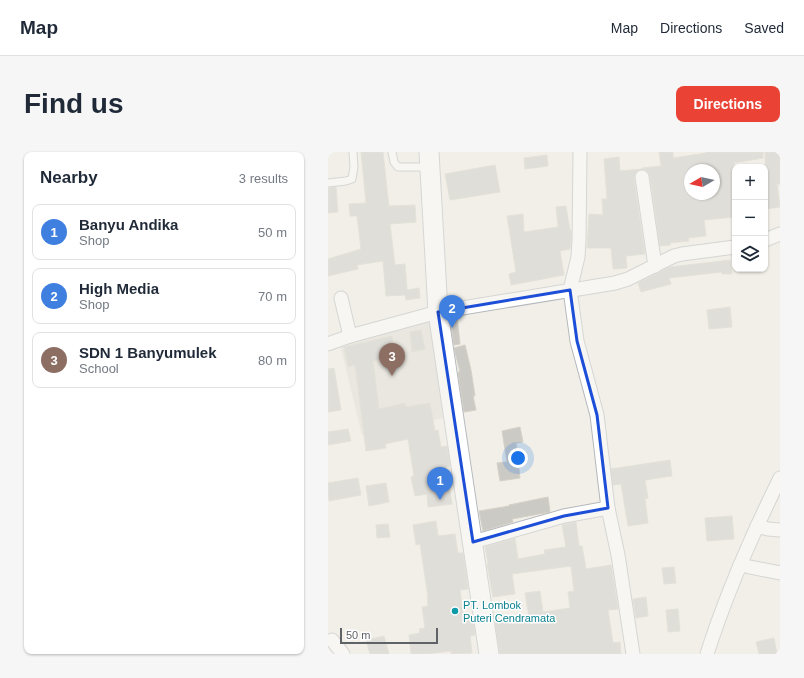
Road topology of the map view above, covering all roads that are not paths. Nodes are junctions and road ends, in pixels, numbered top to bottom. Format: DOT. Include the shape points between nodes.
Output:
graph roads {
  1 [pos="353,152"];
  2 [pos="392,152"];
  3 [pos="580,152"];
  4 [pos="429,159"];
  5 [pos="642,177"];
  6 [pos="328,183"];
  7 [pos="780,234"];
  8 [pos="768,239"];
  9 [pos="732,247"];
  10 [pos="655,266"];
  11 [pos="570,290"];
  12 [pos="341,298"];
  13 [pos="438,312"];
  14 [pos="350,336"];
  15 [pos="328,344"];
  16 [pos="780,478"];
  17 [pos="608,508"];
  18 [pos="757,526"];
  19 [pos="780,530"];
  20 [pos="473,542"];
  21 [pos="740,565"];
  22 [pos="780,573"];
  23 [pos="332,640"];
  24 [pos="343,654"];
  25 [pos="489,654"];
  26 [pos="633,654"];
  27 [pos="707,654"];
  1 -- 6 [label="lane" via="352,179"];
  2 -- 4 [label="lane" via="396,166 402,167"];
  3 -- 11 [label="street" via="578,257"];
  4 -- 13 [label="main road"];
  5 -- 10 [label="street"];
  7 -- 8 [label="street"];
  9 -- 10 [label="street" via="682,254"];
  10 -- 11 [label="street" via="622,281"];
  11 -- 13 [label="street"];
  11 -- 17 [label="street" via="577,341 597,415"];
  12 -- 14 [label="street"];
  13 -- 14 [label="street"];
  13 -- 20 [label="main road"];
  14 -- 15 [label="street"];
  16 -- 18 [label="street"];
  17 -- 20 [label="street" via="571,514"];
  17 -- 26 [label="street"];
  18 -- 19 [label="street"];
  18 -- 21 [label="street"];
  20 -- 25 [label="main road"];
  21 -- 22 [label="street"];
  21 -- 27 [label="street"];
  23 -- 24 [label="street"];
}
